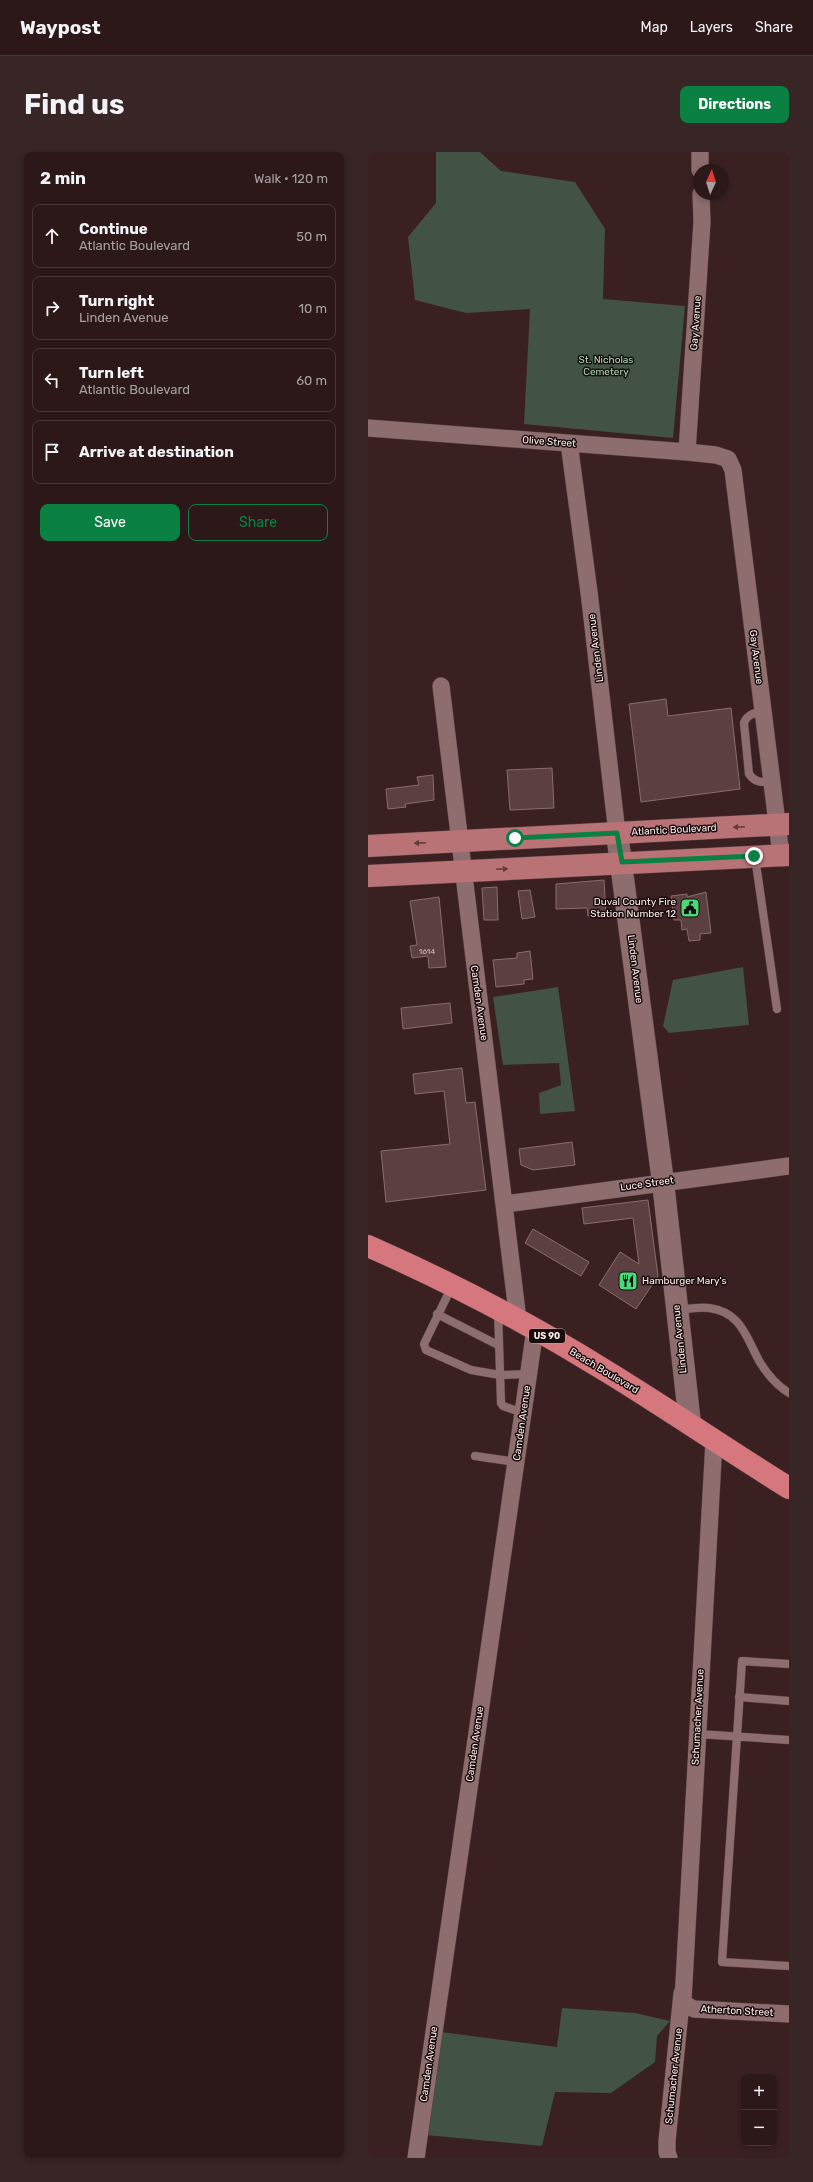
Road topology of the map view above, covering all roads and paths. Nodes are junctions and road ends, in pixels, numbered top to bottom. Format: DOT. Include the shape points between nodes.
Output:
graph roads {
  1 [pos="700,152"];
  2 [pos="700,164"];
  3 [pos="701,200"];
  4 [pos="368,428"];
  5 [pos="569,443"];
  6 [pos="687,452"];
  7 [pos="728,459"];
  8 [pos="441,686"];
  9 [pos="783,824"];
  10 [pos="617,833"];
  11 [pos="459,841"];
  12 [pos="368,846"];
  13 [pos="785,855"];
  14 [pos="754,856"];
  15 [pos="622,862"];
  16 [pos="463,871"];
  17 [pos="368,876"];
  18 [pos="777,1009"];
  19 [pos="789,1166"];
  20 [pos="663,1182"];
  21 [pos="505,1204"];
  22 [pos="368,1246"];
  23 [pos="452,1285"];
  24 [pos="498,1310"];
  25 [pos="677,1310"];
  26 [pos="437,1314"];
  27 [pos="527,1325"];
  28 [pos="498,1345"];
  29 [pos="528,1374"];
  30 [pos="500,1375"];
  31 [pos="789,1393"];
  32 [pos="523,1413"];
  33 [pos="690,1424"];
  34 [pos="714,1441"];
  35 [pos="475,1456"];
  36 [pos="516,1462"];
  37 [pos="789,1488"];
  38 [pos="789,1664"];
  39 [pos="740,1698"];
  40 [pos="789,1701"];
  41 [pos="698,1734"];
  42 [pos="737,1737"];
  43 [pos="789,1740"];
  44 [pos="789,1966"];
  45 [pos="684,1999"];
  46 [pos="789,2014"];
  47 [pos="416,2158"];
  48 [pos="669,2158"];
  1 -- 2 [label="street"];
  3 -- 6 [label="street, Gay Avenue" via="702,222"];
  4 -- 5 [label="street, Olive Street"];
  5 -- 6 [label="street, Olive Street"];
  5 -- 10 [label="street, Linden Avenue" via="590,592"];
  6 -- 7 [label="street, Olive Street"];
  7 -- 9 [label="street, Gay Avenue" via="733,470 772,782"];
  8 -- 11 [label="street, Camden Avenue"];
  9 -- 10 [label="main road, Atlantic Boulevard, one-way"];
  9 -- 13 [label="street, Gay Avenue"];
  10 -- 11 [label="main road, Atlantic Boulevard"];
  10 -- 15 [label="street, Linden Avenue"];
  11 -- 12 [label="main road, Atlantic Boulevard, one-way"];
  11 -- 16 [label="street, Camden Avenue"];
  13 -- 14 [label="main road"];
  14 -- 15 [label="main road"];
  14 -- 18 [label="lane"];
  16 -- 15 [label="main road, one-way"];
  15 -- 20 [label="street, Linden Avenue"];
  16 -- 17 [label="main road"];
  16 -- 21 [label="street, Camden Avenue"];
  19 -- 20 [label="street, Luce Street"];
  20 -- 21 [label="street, Luce Street"];
  20 -- 25 [label="street, Linden Avenue"];
  21 -- 27 [label="street, Camden Avenue"];
  22 -- 23 [label="highway, Beach Boulevard / US 90"];
  23 -- 24 [label="highway, Beach Boulevard / US 90"];
  23 -- 26 [label="lane"];
  24 -- 27 [label="highway, Beach Boulevard / US 90"];
  24 -- 28 [label="lane"];
  25 -- 31 [label="lane" via="711,1308 737,1320 746,1332 762,1365"];
  25 -- 33 [label="street, Linden Avenue"];
  26 -- 28 [label="lane"];
  26 -- 30 [label="lane" via="424,1344 426,1350 471,1370"];
  27 -- 29 [label="street, Camden Avenue"];
  27 -- 33 [label="highway, Beach Boulevard / US 90" via="606,1370"];
  28 -- 30 [label="lane"];
  29 -- 30 [label="lane"];
  29 -- 32 [label="street, Camden Avenue"];
  30 -- 32 [label="lane" via="500,1403"];
  32 -- 36 [label="street, Camden Avenue"];
  33 -- 34 [label="highway, Beach Boulevard / US 90"];
  34 -- 37 [label="highway, Beach Boulevard / US 90"];
  34 -- 41 [label="street, Schumacher Avenue"];
  35 -- 36 [label="lane"];
  36 -- 47 [label="street, Camden Avenue"];
  38 -- 39 [label="lane" via="742,1661"];
  39 -- 40 [label="lane"];
  39 -- 42 [label="lane"];
  41 -- 42 [label="lane"];
  41 -- 45 [label="street, Schumacher Avenue"];
  42 -- 43 [label="lane"];
  42 -- 44 [label="lane" via="722,1962"];
  45 -- 46 [label="street, Atherton Street" via="694,2008"];
  45 -- 48 [label="street, Schumacher Avenue" via="667,2141"];
}
